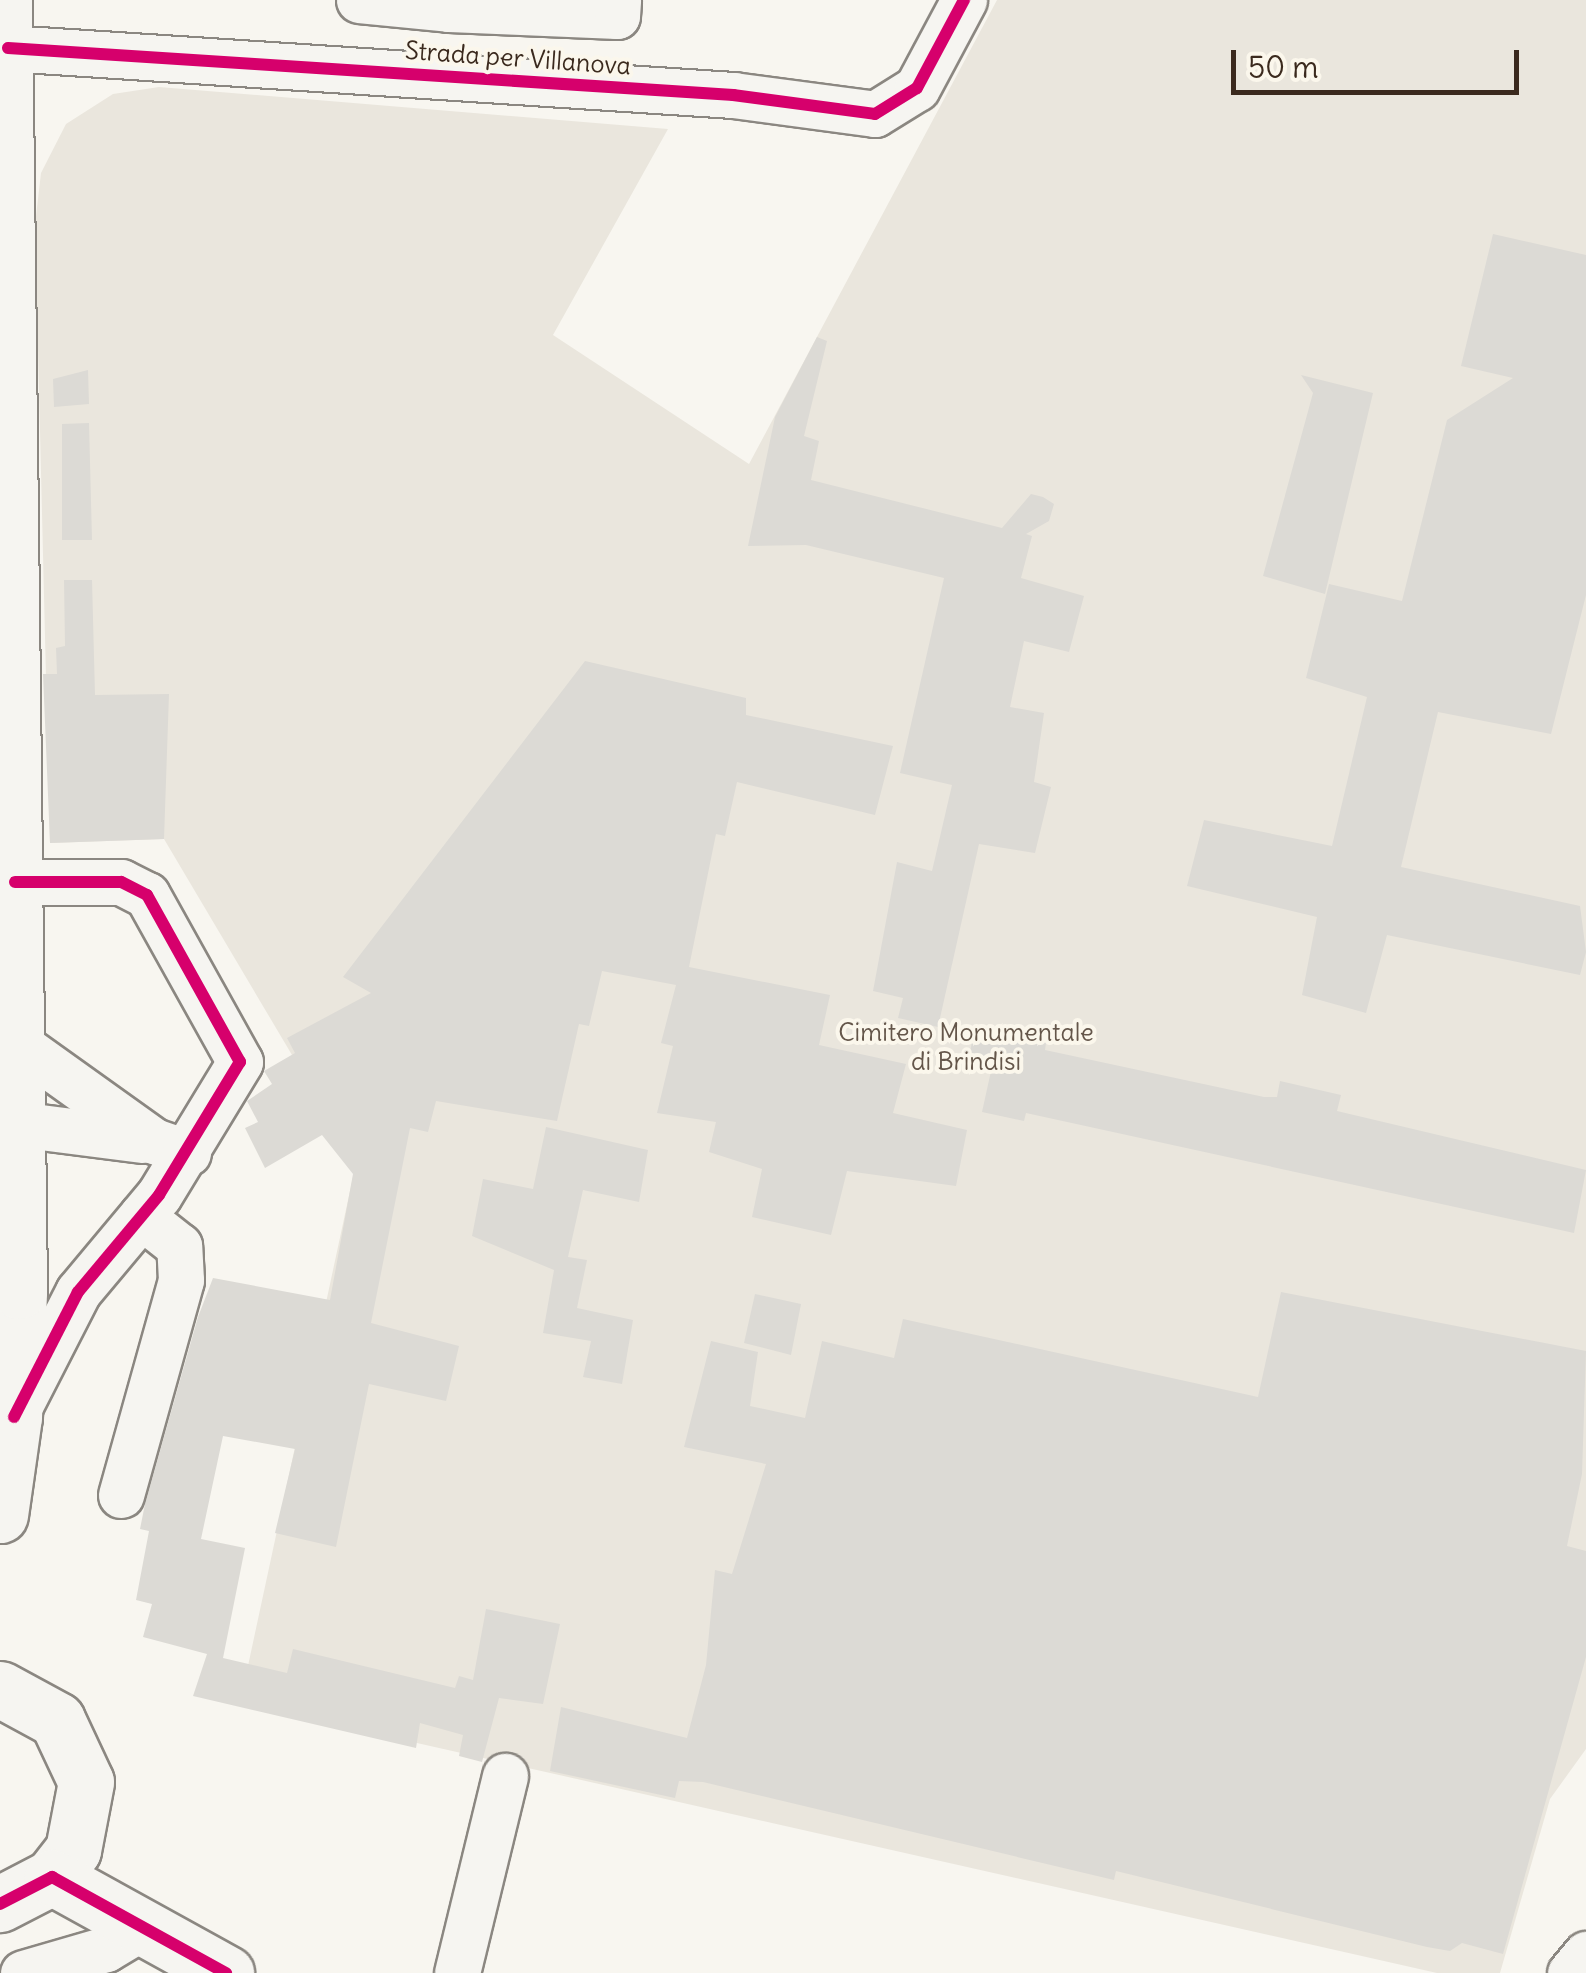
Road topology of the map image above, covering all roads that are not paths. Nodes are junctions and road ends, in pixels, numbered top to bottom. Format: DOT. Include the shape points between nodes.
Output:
graph roads {
  1 [pos="359,0"];
  2 [pos="618,0"];
  3 [pos="964,0"];
  4 [pos="449,4"];
  5 [pos="534,15"];
  6 [pos="6,24"];
  7 [pos="536,82"];
  8 [pos="15,882"];
  9 [pos="17,1043"];
  10 [pos="17,1124"];
  11 [pos="171,1147"];
  12 [pos="142,1216"];
  13 [pos="14,1417"];
  14 [pos="121,1495"];
  15 [pos="0,1515"];
  16 [pos="0,1689"];
  17 [pos="505,1776"];
  18 [pos="52,1878"];
  19 [pos="0,1904"];
  20 [pos="138,1930"];
  21 [pos="1586,1954"];
  22 [pos="23,1973"];
  23 [pos="226,1973"];
  24 [pos="457,1973"];
  25 [pos="1570,1973"];
  1 -- 4 [label="street"];
  2 -- 5 [label="street" via="617,16"];
  3 -- 7 [label="street, Strada per Villanova" via="916,88 876,114"];
  4 -- 5 [label="street"];
  5 -- 7 [label="street"];
  6 -- 7 [label="street, Strada per Villanova"];
  6 -- 8 [label="main road"];
  8 -- 9 [label="main road"];
  8 -- 11 [label="street" via="121,882 147,895 240,1062"];
  9 -- 10 [label="main road"];
  9 -- 11 [label="street"];
  10 -- 11 [label="street"];
  10 -- 13 [label="main road"];
  11 -- 12 [label="street"];
  12 -- 13 [label="street" via="78,1292"];
  12 -- 14 [label="street" via="179,1246 182,1280"];
  13 -- 15 [label="main road"];
  16 -- 18 [label="main road" via="56,1720 86,1782 85,1817"];
  17 -- 24 [label="street"];
  18 -- 19 [label="main road"];
  18 -- 20 [label="main road"];
  20 -- 22 [label="street" via="106,1949"];
  20 -- 23 [label="main road"];
  21 -- 25 [label="street"];
}
